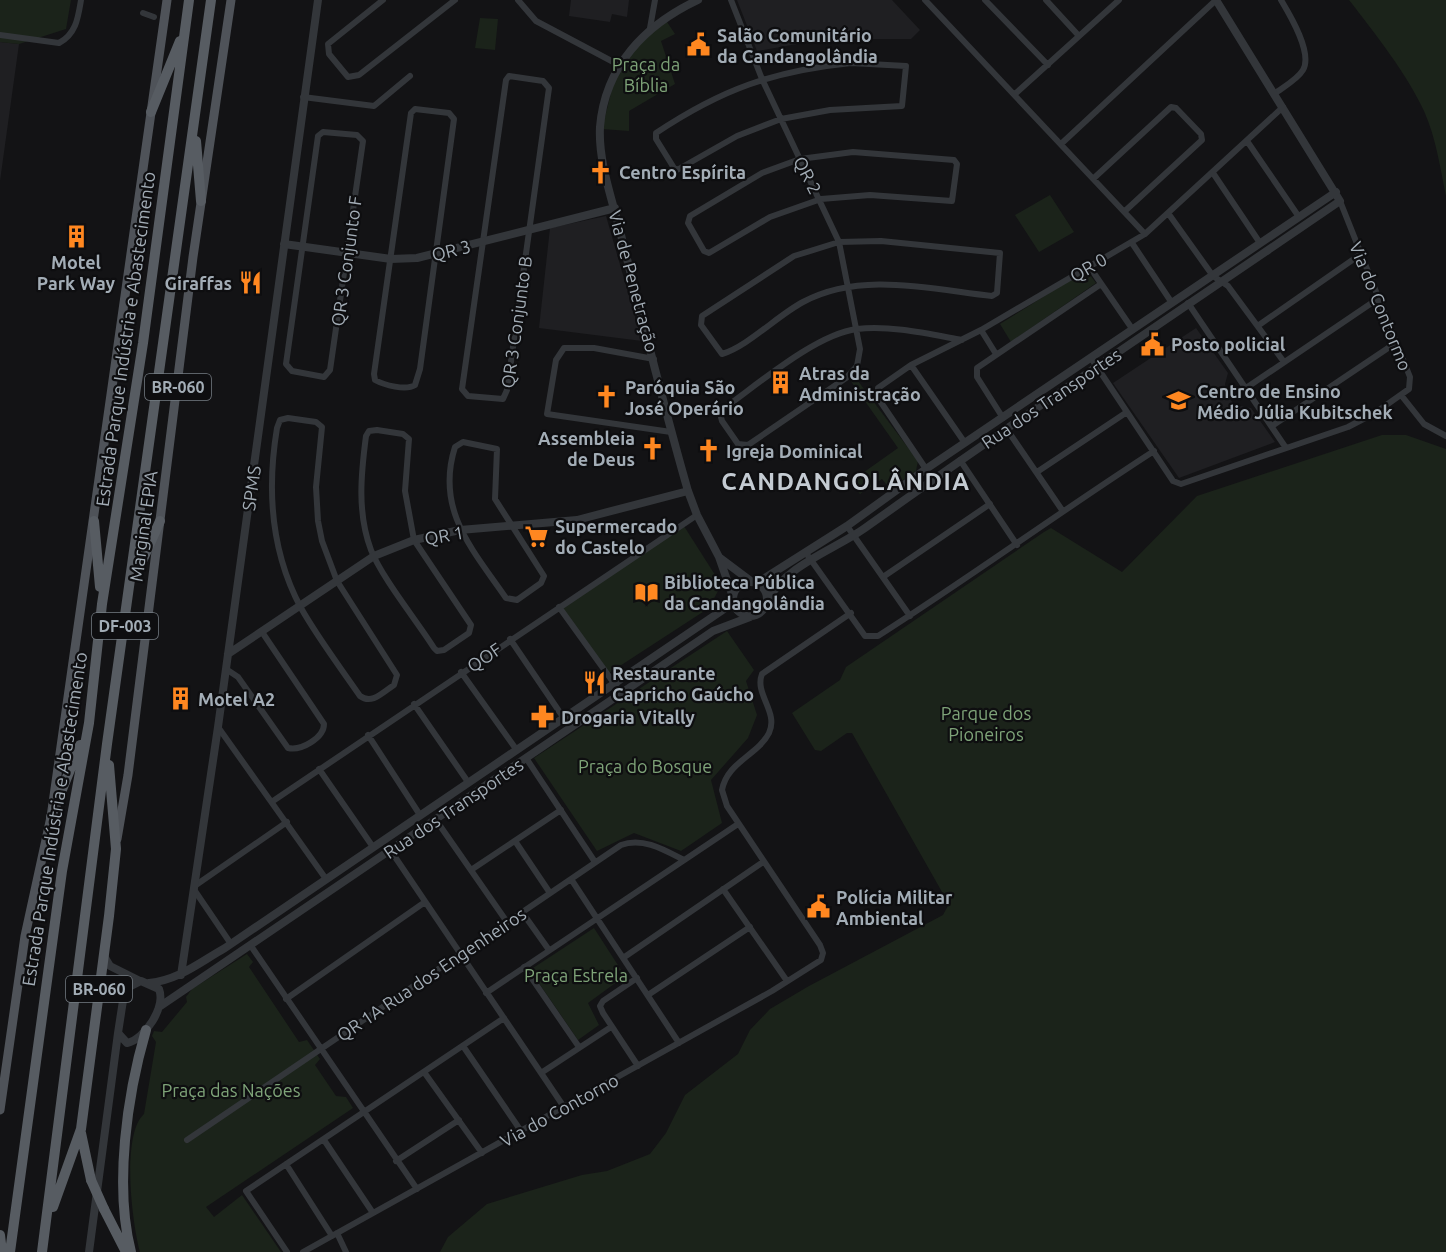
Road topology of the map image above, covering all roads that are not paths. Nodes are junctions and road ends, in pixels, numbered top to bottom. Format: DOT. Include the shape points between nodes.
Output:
graph roads {
  1 [pos="81,0"];
  2 [pos="167,0"];
  3 [pos="189,0"];
  4 [pos="211,0"];
  5 [pos="231,0"];
  6 [pos="318,0"];
  7 [pos="383,0"];
  8 [pos="455,0"];
  9 [pos="518,0"];
  10 [pos="655,0"];
  11 [pos="698,0"];
  12 [pos="731,0"];
  13 [pos="925,0"];
  14 [pos="986,0"];
  15 [pos="1046,0"];
  16 [pos="1119,0"];
  17 [pos="1216,0"];
  18 [pos="1281,0"];
  19 [pos="143,13"];
  20 [pos="154,17"];
  21 [pos="185,27"];
  22 [pos="650,28"];
  23 [pos="0,35"];
  24 [pos="1079,36"];
  25 [pos="619,65"];
  26 [pos="1048,65"];
  27 [pos="410,76"];
  28 [pos="762,79"];
  29 [pos="1015,94"];
  30 [pos="1274,94"];
  31 [pos="303,97"];
  32 [pos="1283,107"];
  33 [pos="152,112"];
  34 [pos="781,119"];
  35 [pos="195,122"];
  36 [pos="1246,141"];
  37 [pos="1061,144"];
  38 [pos="800,159"];
  39 [pos="1213,173"];
  40 [pos="1094,178"];
  41 [pos="1336,192"];
  42 [pos="821,199"];
  43 [pos="201,201"];
  44 [pos="1340,201"];
  45 [pos="615,208"];
  46 [pos="1125,211"];
  47 [pos="1168,213"];
  48 [pos="1299,217"];
  49 [pos="529,231"];
  50 [pos="1145,234"];
  51 [pos="482,242"];
  52 [pos="839,242"];
  53 [pos="284,243"];
  54 [pos="1132,243"];
  55 [pos="1260,243"];
  56 [pos="303,246"];
  57 [pos="347,253"];
  58 [pos="1360,254"];
  59 [pos="436,255"];
  60 [pos="391,259"];
  61 [pos="1089,266"];
  62 [pos="1213,276"];
  63 [pos="1222,281"];
  64 [pos="1101,284"];
  65 [pos="849,285"];
  66 [pos="1378,297"];
  67 [pos="1172,303"];
  68 [pos="1188,303"];
  69 [pos="1258,325"];
  70 [pos="858,329"];
  71 [pos="981,330"];
  72 [pos="1133,330"];
  73 [pos="962,340"];
  74 [pos="1396,342"];
  75 [pos="996,354"];
  76 [pos="1091,358"];
  77 [pos="654,359"];
  78 [pos="1284,362"];
  79 [pos="911,365"];
  80 [pos="1097,367"];
  81 [pos="1246,388"];
  82 [pos="1401,395"];
  83 [pos="1127,412"];
  84 [pos="1003,418"];
  85 [pos="1272,426"];
  86 [pos="1006,428"];
  87 [pos="671,432"];
  88 [pos="1446,436"];
  89 [pos="965,442"];
  90 [pos="1286,448"];
  91 [pos="1154,451"];
  92 [pos="943,458"];
  93 [pos="960,460"];
  94 [pos="950,467"];
  95 [pos="926,469"];
  96 [pos="1037,472"];
  97 [pos="688,491"];
  98 [pos="990,504"];
  99 [pos="1062,510"];
  100 [pos="697,515"];
  101 [pos="94,521"];
  102 [pos="160,521"];
  103 [pos="847,526"];
  104 [pos="513,527"];
  105 [pos="460,531"];
  106 [pos="854,536"];
  107 [pos="414,540"];
  108 [pos="1017,545"];
  109 [pos="806,553"];
  110 [pos="374,556"];
  111 [pos="719,557"];
  112 [pos="812,560"];
  113 [pos="883,577"];
  114 [pos="337,581"];
  115 [pos="754,582"];
  116 [pos="130,588"];
  117 [pos="733,600"];
  118 [pos="768,600"];
  119 [pos="102,604"];
  120 [pos="300,607"];
  121 [pos="559,607"];
  122 [pos="851,613"];
  123 [pos="910,616"];
  124 [pos="750,617"];
  125 [pos="262,632"];
  126 [pos="510,639"];
  127 [pos="228,654"];
  128 [pos="226,669"];
  129 [pos="461,672"];
  130 [pos="614,684"];
  131 [pos="621,693"];
  132 [pos="414,704"];
  133 [pos="563,717"];
  134 [pos="89,723"];
  135 [pos="218,727"];
  136 [pos="368,735"];
  137 [pos="107,744"];
  138 [pos="516,749"];
  139 [pos="526,758"];
  140 [pos="319,769"];
  141 [pos="481,772"];
  142 [pos="468,782"];
  143 [pos="489,783"];
  144 [pos="273,801"];
  145 [pos="561,810"];
  146 [pos="420,815"];
  147 [pos="51,817"];
  148 [pos="436,820"];
  149 [pos="287,822"];
  150 [pos="738,824"];
  151 [pos="515,841"];
  152 [pos="373,847"];
  153 [pos="116,849"];
  154 [pos="390,851"];
  155 [pos="682,859"];
  156 [pos="595,862"];
  157 [pos="763,862"];
  158 [pos="471,870"];
  159 [pos="326,879"];
  160 [pos="571,879"];
  161 [pos="195,888"];
  162 [pos="723,889"];
  163 [pos="307,892"];
  164 [pos="550,893"];
  165 [pos="425,902"];
  166 [pos="314,903"];
  167 [pos="522,912"];
  168 [pos="597,918"];
  169 [pos="507,922"];
  170 [pos="750,927"];
  171 [pos="231,944"];
  172 [pos="250,946"];
  173 [pos="549,950"];
  174 [pos="104,955"];
  175 [pos="459,955"];
  176 [pos="231,958"];
  177 [pos="623,958"];
  178 [pos="524,967"];
  179 [pos="181,975"];
  180 [pos="636,978"];
  181 [pos="788,981"];
  182 [pos="145,982"];
  183 [pos="486,993"];
  184 [pos="648,995"];
  185 [pos="286,999"];
  186 [pos="159,1007"];
  187 [pos="504,1018"];
  188 [pos="611,1026"];
  189 [pos="146,1030"];
  190 [pos="118,1033"];
  191 [pos="127,1043"];
  192 [pos="679,1043"];
  193 [pos="463,1046"];
  194 [pos="579,1047"];
  195 [pos="320,1050"];
  196 [pos="114,1064"];
  197 [pos="638,1066"];
  198 [pos="3,1072"];
  199 [pos="424,1072"];
  200 [pos="541,1073"];
  201 [pos="564,1107"];
  202 [pos="0,1110"];
  203 [pos="362,1113"];
  204 [pos="459,1120"];
  205 [pos="81,1129"];
  206 [pos="521,1131"];
  207 [pos="187,1140"];
  208 [pos="324,1140"];
  209 [pos="482,1153"];
  210 [pos="396,1161"];
  211 [pos="285,1164"];
  212 [pos="417,1189"];
  213 [pos="373,1213"];
  214 [pos="45,1227"];
  215 [pos="0,1235"];
  216 [pos="335,1235"];
  217 [pos="2,1252"];
  218 [pos="10,1252"];
  219 [pos="42,1252"];
  220 [pos="89,1252"];
  221 [pos="126,1252"];
  222 [pos="131,1252"];
  223 [pos="287,1252"];
  224 [pos="303,1252"];
  225 [pos="346,1252"];
  1 -- 23 [label="street" via="75,28 59,43"];
  2 -- 33 [label="main road"];
  3 -- 21 [label="highway, Estrada Parque Indústria e Abastecimento / DF-003"];
  4 -- 35 [label="highway, DF-003"];
  5 -- 43 [label="main road, Marginal EPIA / BR-060"];
  6 -- 31 [label="street, SPMS"];
  7 -- 8 [label="street" via="328,44 328,54 348,77 359,75"];
  9 -- 25 [label="street" via="536,21"];
  10 -- 22 [label="street"];
  11 -- 22 [label="street, Via de Penetração"];
  12 -- 28 [label="street, QR 2"];
  13 -- 29 [label="street"];
  14 -- 26 [label="street"];
  15 -- 24 [label="street"];
  16 -- 24 [label="street"];
  17 -- 30 [label="street, Via do Contormo"];
  17 -- 37 [label="street"];
  18 -- 30 [label="street" via="1300,38 1306,62 1302,72"];
  19 -- 20 [label="street"];
  21 -- 33 [label="highway"];
  21 -- 119 [label="highway, Estrada Parque Indústria e Abastecimento / DF-003" via="143,343"];
  22 -- 25 [label="street, Via de Penetração"];
  24 -- 26 [label="street"];
  25 -- 45 [label="street, Via de Penetração" via="600,127"];
  26 -- 29 [label="street"];
  27 -- 31 [label="street" via="374,106"];
  28 -- 34 [label="street, QR 2"];
  28 -- 34 [label="street" via="699,105 656,133 656,140 677,170 736,136"];
  28 -- 34 [label="street" via="851,63 907,68 904,103 899,108 830,110"];
  29 -- 37 [label="street"];
  30 -- 32 [label="street, Via do Contormo"];
  31 -- 53 [label="street, SPMS"];
  32 -- 36 [label="street, QR 0"];
  32 -- 41 [label="street, Via do Contormo"];
  33 -- 101 [label="main road"];
  34 -- 38 [label="street, QR 2"];
  35 -- 43 [label="highway"];
  35 -- 116 [label="highway, DF-003"];
  36 -- 39 [label="street, QR 0"];
  36 -- 48 [label="street"];
  37 -- 40 [label="street"];
  38 -- 42 [label="street, QR 2"];
  38 -- 42 [label="street" via="750,179 690,216 688,223 709,253 770,217"];
  38 -- 42 [label="street" via="881,152 951,159 956,163 953,198 949,203 870,195"];
  39 -- 47 [label="street, QR 0"];
  39 -- 55 [label="street"];
  40 -- 46 [label="street"];
  40 -- 46 [label="street" via="1171,107 1202,134 1202,140"];
  41 -- 44 [label="street, Via do Contormo"];
  41 -- 48 [label="street, Rua dos Transportes"];
  42 -- 52 [label="street, QR 2"];
  43 -- 102 [label="main road, Marginal EPIA / BR-060"];
  44 -- 58 [label="street, Via do Contormo"];
  44 -- 63 [label="street, Rua dos Transportes"];
  45 -- 49 [label="street, QR 3"];
  45 -- 77 [label="street, Via de Penetração"];
  46 -- 50 [label="street"];
  47 -- 50 [label="street, QR 0"];
  47 -- 62 [label="street"];
  48 -- 55 [label="street, Rua dos Transportes"];
  49 -- 51 [label="street, QR 3"];
  49 -- 51 [label="street" via="549,88 543,81 509,76"];
  49 -- 51 [label="street, QR 3 Conjunto B" via="507,390 501,400 463,392"];
  50 -- 54 [label="street, QR 0"];
  51 -- 59 [label="street, QR 3"];
  52 -- 65 [label="street, QR 2"];
  52 -- 65 [label="street" via="786,261 700,321 722,354 804,301"];
  52 -- 65 [label="street" via="913,243 997,252 1002,257 994,296"];
  53 -- 56 [label="street, QR 3"];
  53 -- 127 [label="street, SPMS"];
  54 -- 61 [label="street, QR 0"];
  54 -- 67 [label="street"];
  55 -- 62 [label="street, Rua dos Transportes"];
  56 -- 57 [label="street, QR 3"];
  56 -- 57 [label="street, QR 3 Conjunto F" via="319,134 357,135 363,141"];
  56 -- 57 [label="street, QR 3 Conjunto F" via="286,364 292,371 320,376 327,376 330,370"];
  57 -- 60 [label="street, QR 3"];
  58 -- 66 [label="street, Via do Contormo"];
  58 -- 69 [label="street"];
  59 -- 60 [label="street, QR 3"];
  59 -- 60 [label="street" via="420,369 416,385 411,388 380,383 374,377"];
  59 -- 60 [label="street" via="453,116 416,109 411,113"];
  61 -- 64 [label="street"];
  61 -- 71 [label="street, QR 0"];
  62 -- 63 [label="street"];
  62 -- 67 [label="street, Rua dos Transportes"];
  63 -- 68 [label="street, Rua dos Transportes"];
  63 -- 69 [label="street"];
  64 -- 72 [label="street"];
  64 -- 75 [label="street"];
  65 -- 70 [label="street, QR 2"];
  66 -- 74 [label="street, Via do Contormo"];
  66 -- 78 [label="street"];
  67 -- 72 [label="street, Rua dos Transportes"];
  68 -- 80 [label="street, Rua dos Transportes"];
  68 -- 81 [label="street"];
  69 -- 78 [label="street"];
  70 -- 70 [label="street, QR 2" via="833,336 806,351 723,409 722,421 738,444 748,445 846,378 860,357"];
  70 -- 73 [label="street"];
  71 -- 73 [label="street, QR 0"];
  71 -- 75 [label="street"];
  72 -- 76 [label="street, Rua dos Transportes"];
  73 -- 79 [label="street, QR 0"];
  74 -- 82 [label="street, Via do Contormo" via="1410,383"];
  74 -- 85 [label="street"];
  75 -- 84 [label="street" via="977,368 976,376"];
  76 -- 80 [label="street"];
  76 -- 84 [label="street, Rua dos Transportes"];
  77 -- 87 [label="street, Via de Penetração"];
  77 -- 87 [label="street" via="594,348 564,348 556,360 547,414"];
  78 -- 81 [label="street"];
  79 -- 89 [label="street"];
  79 -- 95 [label="street, QR 0" via="884,381 876,391"];
  80 -- 83 [label="street"];
  80 -- 86 [label="street, Rua dos Transportes"];
  81 -- 85 [label="street"];
  82 -- 88 [label="street" via="1424,424"];
  82 -- 90 [label="street, Via do Contormo" via="1362,421"];
  83 -- 91 [label="street"];
  83 -- 96 [label="street"];
  84 -- 89 [label="street, Rua dos Transportes"];
  85 -- 90 [label="street"];
  86 -- 93 [label="street, Rua dos Transportes"];
  86 -- 96 [label="street"];
  87 -- 97 [label="street, Via de Penetração"];
  89 -- 92 [label="street, Rua dos Transportes"];
  90 -- 91 [label="street, Via do Contormo" via="1181,484 1173,481"];
  91 -- 99 [label="street"];
  92 -- 94 [label="street"];
  92 -- 95 [label="street, Rua dos Transportes"];
  93 -- 94 [label="street, Rua dos Transportes"];
  93 -- 98 [label="street"];
  94 -- 106 [label="street, Rua dos Transportes"];
  95 -- 103 [label="street, Rua dos Transportes"];
  96 -- 99 [label="street"];
  97 -- 100 [label="street, Via de Penetração"];
  97 -- 104 [label="street, QR 1" via="577,520"];
  98 -- 108 [label="street"];
  98 -- 113 [label="street"];
  99 -- 108 [label="street"];
  100 -- 111 [label="street, Via de Penetração"];
  100 -- 121 [label="street, QOF"];
  101 -- 119 [label="highway"];
  101 -- 147 [label="main road"];
  102 -- 116 [label="highway"];
  102 -- 153 [label="main road, Marginal EPIA / BR-060"];
  103 -- 106 [label="street"];
  103 -- 109 [label="street, Rua dos Transportes"];
  104 -- 105 [label="street, QR 1"];
  104 -- 105 [label="street" via="544,579 514,601 506,598"];
  104 -- 105 [label="street" via="495,499 497,449 463,442 455,447 450,475 451,506"];
  105 -- 107 [label="street, QR 1"];
  106 -- 112 [label="street, Rua dos Transportes"];
  106 -- 113 [label="street"];
  107 -- 110 [label="street, QR 1"];
  107 -- 110 [label="street" via="471,625 469,633 444,650 434,648"];
  107 -- 110 [label="street" via="405,491 409,439 403,434 369,431 361,498"];
  108 -- 123 [label="street"];
  109 -- 112 [label="street"];
  109 -- 115 [label="street, Rua dos Transportes"];
  110 -- 114 [label="street, QR 1"];
  111 -- 115 [label="street, Via de Penetração"];
  111 -- 117 [label="street, Via de Penetração"];
  112 -- 118 [label="street, Rua dos Transportes" via="786,578"];
  112 -- 122 [label="street"];
  113 -- 123 [label="street"];
  114 -- 120 [label="street, QR 1"];
  114 -- 120 [label="street" via="395,671 394,685 374,699 360,696"];
  114 -- 120 [label="street" via="318,521 316,470 321,427 316,422 283,419 277,428 273,455 273,511 282,562"];
  115 -- 117 [label="street" via="740,586"];
  115 -- 118 [label="street" via="765,590"];
  116 -- 137 [label="highway, DF-003"];
  117 -- 124 [label="street" via="736,610"];
  117 -- 130 [label="street, Rua dos Transportes"];
  118 -- 124 [label="street" via="762,612"];
  119 -- 134 [label="highway, Estrada Parque Indústria e Abastecimento / DF-003"];
  120 -- 125 [label="street, QR 1"];
  121 -- 126 [label="street, QOF"];
  121 -- 130 [label="street"];
  122 -- 123 [label="street" via="865,636 878,636"];
  122 -- 150 [label="street" via="762,674 760,682 772,724 765,739 743,757 723,785 723,796"];
  124 -- 131 [label="street, Rua dos Transportes" via="712,632"];
  125 -- 127 [label="street, QR 1"];
  125 -- 128 [label="street" via="321,719 325,727 321,734 301,748 288,748 238,677"];
  126 -- 129 [label="street, QOF"];
  126 -- 133 [label="street"];
  127 -- 128 [label="street, SPMS"];
  128 -- 135 [label="street, SPMS"];
  129 -- 132 [label="street, QOF"];
  129 -- 138 [label="street"];
  130 -- 131 [label="street"];
  130 -- 133 [label="street, Rua dos Transportes"];
  131 -- 139 [label="street, Rua dos Transportes"];
  132 -- 136 [label="street, QOF"];
  132 -- 142 [label="street"];
  133 -- 138 [label="street, Rua dos Transportes"];
  134 -- 147 [label="highway"];
  134 -- 218 [label="highway, Estrada Parque Indústria e Abastecimento / DF-003" via="60,882"];
  135 -- 144 [label="street"];
  135 -- 161 [label="street, SPMS"];
  136 -- 140 [label="street, QOF"];
  136 -- 146 [label="street"];
  137 -- 153 [label="highway"];
  137 -- 214 [label="highway, DF-003"];
  138 -- 141 [label="street, Rua dos Transportes"];
  139 -- 143 [label="street, Rua dos Transportes"];
  139 -- 145 [label="street"];
  140 -- 144 [label="street, QOF"];
  140 -- 152 [label="street"];
  141 -- 142 [label="street, Rua dos Transportes"];
  141 -- 143 [label="street"];
  142 -- 146 [label="street, Rua dos Transportes"];
  143 -- 148 [label="street, Rua dos Transportes"];
  144 -- 149 [label="street"];
  145 -- 151 [label="street"];
  145 -- 156 [label="street"];
  146 -- 152 [label="street, Rua dos Transportes"];
  147 -- 198 [label="main road" via="25,936"];
  148 -- 154 [label="street, Rua dos Transportes"];
  148 -- 158 [label="street"];
  149 -- 159 [label="street"];
  149 -- 161 [label="street"];
  150 -- 155 [label="street"];
  150 -- 157 [label="street"];
  151 -- 158 [label="street"];
  151 -- 164 [label="street"];
  152 -- 159 [label="street, Rua dos Transportes"];
  153 -- 174 [label="highway, Marginal EPIA / BR-060"];
  154 -- 165 [label="street"];
  154 -- 166 [label="street, Rua dos Transportes"];
  155 -- 156 [label="street, QR 1A Rua dos Engenheiros" via="635,842 621,845"];
  155 -- 168 [label="street"];
  156 -- 160 [label="street, QR 1A Rua dos Engenheiros"];
  157 -- 162 [label="street"];
  157 -- 181 [label="street, Via do Contorno" via="820,945 823,957"];
  158 -- 169 [label="street"];
  159 -- 163 [label="street, Rua dos Transportes"];
  160 -- 164 [label="street, QR 1A Rua dos Engenheiros"];
  160 -- 168 [label="street"];
  161 -- 171 [label="street"];
  161 -- 179 [label="street, SPMS"];
  162 -- 170 [label="street"];
  162 -- 177 [label="street"];
  163 -- 166 [label="street"];
  163 -- 171 [label="street, Rua dos Transportes"];
  164 -- 167 [label="street, QR 1A Rua dos Engenheiros"];
  165 -- 175 [label="street"];
  165 -- 185 [label="street"];
  166 -- 172 [label="street, Rua dos Transportes"];
  167 -- 169 [label="street, QR 1A Rua dos Engenheiros"];
  167 -- 173 [label="street"];
  168 -- 173 [label="street"];
  168 -- 177 [label="street"];
  169 -- 175 [label="street, QR 1A Rua dos Engenheiros"];
  170 -- 181 [label="street"];
  170 -- 184 [label="street"];
  171 -- 176 [label="street" via="227,951"];
  171 -- 179 [label="street, Rua dos Transportes"];
  172 -- 176 [label="street, Rua dos Transportes"];
  172 -- 185 [label="street"];
  173 -- 178 [label="street"];
  174 -- 182 [label="street" via="110,966"];
  174 -- 205 [label="highway, Marginal EPIA / BR-060"];
  175 -- 183 [label="street"];
  175 -- 195 [label="street, QR 1A Rua dos Engenheiros"];
  176 -- 186 [label="street, Rua dos Transportes"];
  177 -- 180 [label="street"];
  178 -- 183 [label="street"];
  178 -- 194 [label="street"];
  179 -- 182 [label="street, Rua dos Transportes"];
  180 -- 184 [label="street"];
  180 -- 188 [label="street" via="601,1004"];
  181 -- 192 [label="street, Via do Contorno"];
  182 -- 186 [label="street" via="159,989"];
  182 -- 190 [label="street" via="127,988"];
  183 -- 187 [label="street"];
  184 -- 192 [label="street"];
  185 -- 195 [label="street"];
  186 -- 189 [label="street"];
  187 -- 193 [label="street"];
  187 -- 200 [label="street"];
  188 -- 194 [label="street"];
  188 -- 197 [label="street"];
  189 -- 191 [label="street" via="139,1039"];
  189 -- 222 [label="highway" via="137,1059 123,1175"];
  190 -- 191 [label="street"];
  190 -- 196 [label="street"];
  191 -- 196 [label="street"];
  192 -- 197 [label="street, Via do Contorno"];
  193 -- 199 [label="street"];
  193 -- 206 [label="street"];
  194 -- 200 [label="street"];
  195 -- 203 [label="street"];
  195 -- 207 [label="street, QR 1A Rua dos Engenheiros"];
  196 -- 220 [label="street"];
  197 -- 201 [label="street, Via do Contorno"];
  198 -- 202 [label="main road"];
  199 -- 203 [label="street"];
  199 -- 204 [label="street"];
  200 -- 201 [label="street"];
  201 -- 206 [label="street, Via do Contorno"];
  203 -- 208 [label="street"];
  203 -- 210 [label="street"];
  204 -- 209 [label="street"];
  204 -- 210 [label="street"];
  205 -- 214 [label="highway"];
  205 -- 221 [label="highway, BR-060, bridge" via="91,1180"];
  206 -- 209 [label="street, Via do Contorno"];
  208 -- 211 [label="street"];
  208 -- 213 [label="street"];
  209 -- 212 [label="street, Via do Contorno"];
  210 -- 212 [label="street"];
  211 -- 216 [label="street"];
  211 -- 223 [label="street" via="246,1191"];
  212 -- 213 [label="street, Via do Contorno"];
  213 -- 216 [label="street, Via do Contorno"];
  214 -- 219 [label="highway, DF-003"];
  215 -- 217 [label="highway"];
  216 -- 224 [label="street, Via do Contorno"];
  216 -- 225 [label="street"];
}
